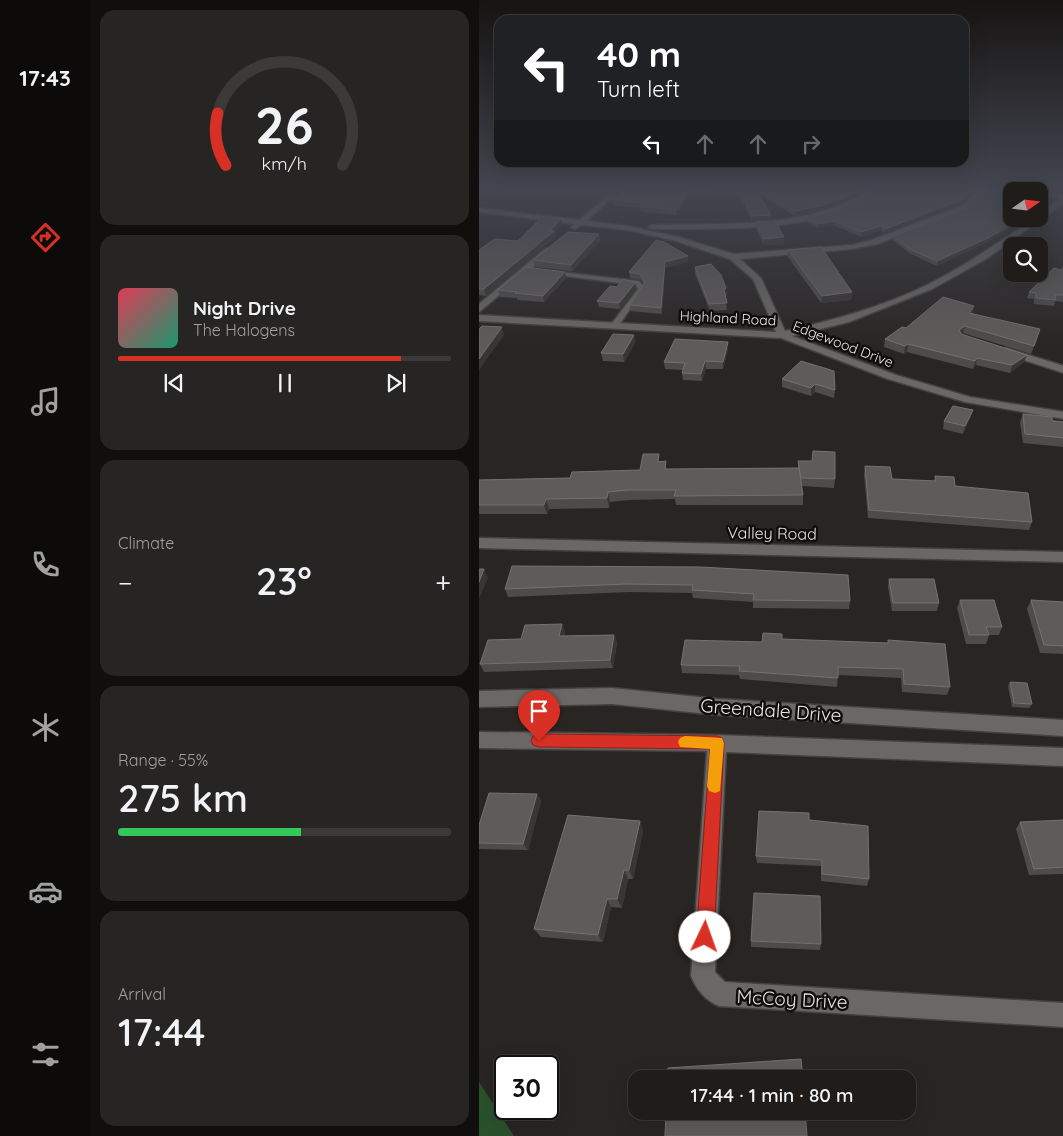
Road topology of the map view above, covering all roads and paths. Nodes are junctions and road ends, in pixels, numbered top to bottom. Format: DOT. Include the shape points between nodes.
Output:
graph roads {
  1 [pos="687,242"];
  2 [pos="874,242"];
  3 [pos="1005,242"];
  4 [pos="553,246"];
  5 [pos="733,257"];
  6 [pos="526,270"];
  7 [pos="535,271"];
  8 [pos="545,272"];
  9 [pos="479,309"];
  10 [pos="479,318"];
  11 [pos="614,326"];
  12 [pos="782,335"];
  13 [pos="991,346"];
  14 [pos="1063,370"];
  15 [pos="1063,416"];
  16 [pos="479,542"];
  17 [pos="1063,558"];
  18 [pos="479,699"];
  19 [pos="1063,728"];
  20 [pos="479,740"];
  21 [pos="717,743"];
  22 [pos="1063,757"];
  23 [pos="1063,1015"];
  1 -- 5 [label="street, Edgewood Drive"];
  2 -- 5 [label="street" via="853,247"];
  3 -- 12 [label="street, Highland Road" via="929,287 846,320"];
  4 -- 6 [label="street"];
  5 -- 12 [label="street, Edgewood Drive" via="757,278"];
  6 -- 7 [label="lane"];
  6 -- 9 [label="street"];
  8 -- 11 [label="lane" via="638,283 641,289"];
  10 -- 11 [label="street, Highland Road"];
  11 -- 12 [label="street, Highland Road"];
  12 -- 15 [label="street, Edgewood Drive" via="892,377 961,397"];
  13 -- 14 [label="street"];
  16 -- 17 [label="street, Valley Road"];
  18 -- 19 [label="street, Greendale Drive" via="612,696 719,707"];
  20 -- 21 [label="street"];
  21 -- 22 [label="street"];
  21 -- 23 [label="street, McCoy Drive" via="703,976 719,994"];
}
